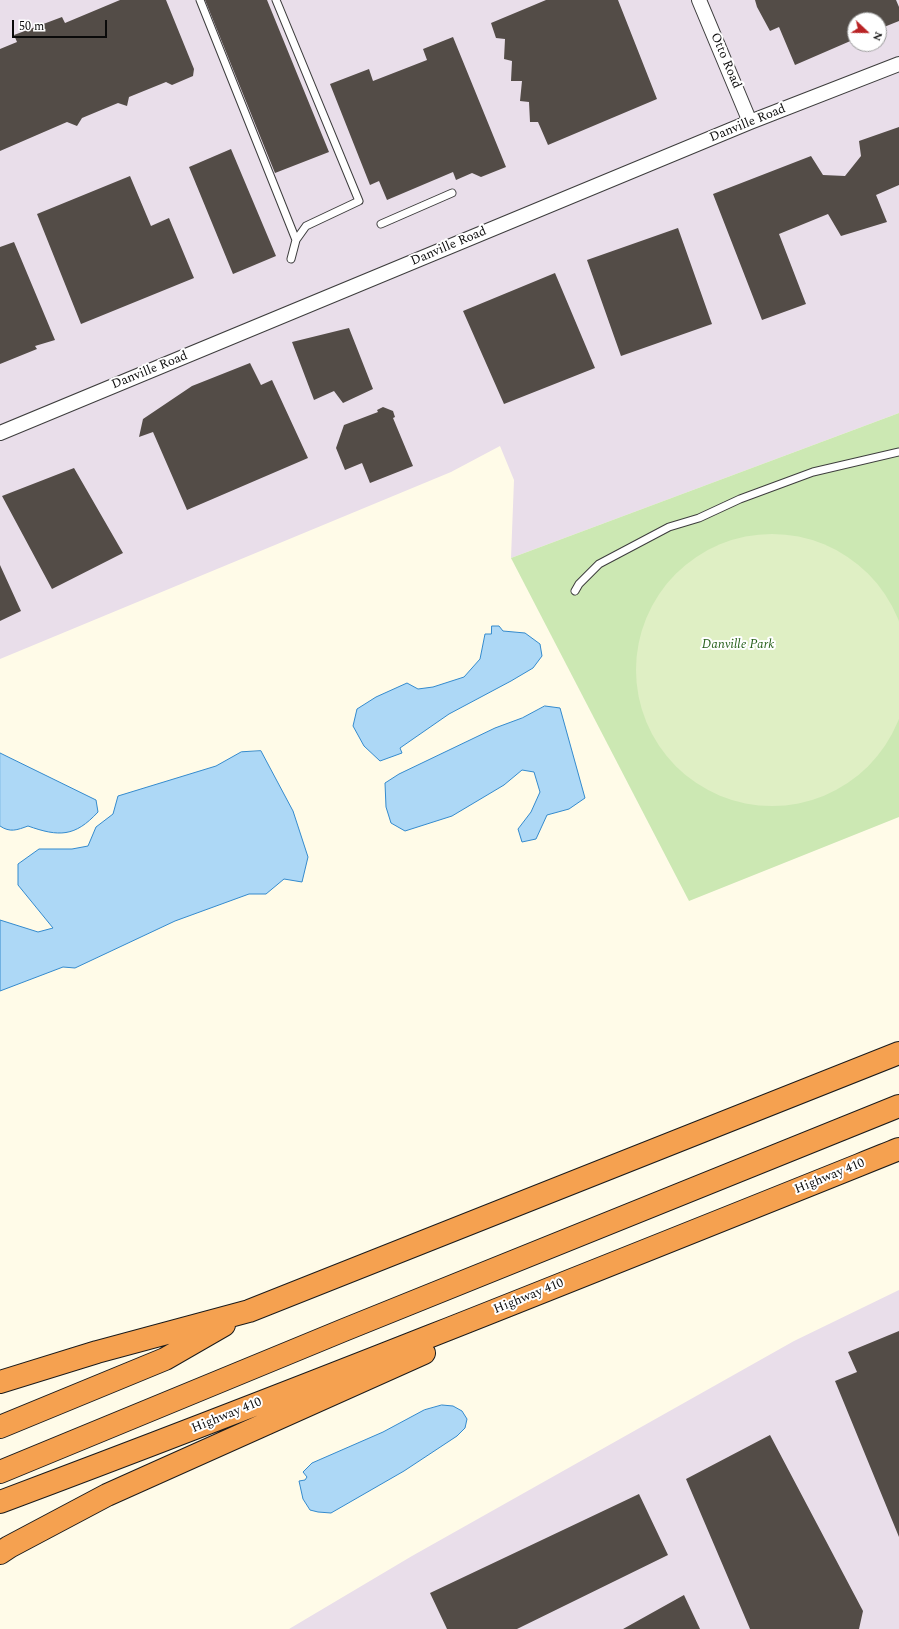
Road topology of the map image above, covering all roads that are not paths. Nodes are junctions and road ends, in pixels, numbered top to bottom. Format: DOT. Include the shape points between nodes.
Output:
graph roads {
  1 [pos="200,0"];
  2 [pos="276,0"];
  3 [pos="699,0"];
  4 [pos="899,64"];
  5 [pos="750,122"];
  6 [pos="452,193"];
  7 [pos="380,224"];
  8 [pos="296,240"];
  9 [pos="291,259"];
  10 [pos="0,433"];
  11 [pos="899,452"];
  12 [pos="576,591"];
  13 [pos="899,1053"];
  14 [pos="899,1106"];
  15 [pos="899,1148"];
  16 [pos="705,1227"];
  17 [pos="249,1311"];
  18 [pos="0,1382"];
  19 [pos="0,1427"];
  20 [pos="158,1443"];
  21 [pos="0,1472"];
  22 [pos="0,1502"];
  23 [pos="0,1514"];
  24 [pos="0,1553"];
  1 -- 8 [label="lane"];
  2 -- 8 [label="lane" via="360,202 306,226"];
  3 -- 5 [label="street, Otto Road"];
  4 -- 5 [label="street, Danville Road"];
  5 -- 10 [label="street, Danville Road"];
  6 -- 7 [label="lane"];
  8 -- 9 [label="lane"];
  11 -- 12 [label="lane" via="813,472 740,499 699,518 670,527 599,564 579,584"];
  13 -- 17 [label="highway"];
  14 -- 21 [label="highway"];
  15 -- 16 [label="highway, Highway 410"];
  16 -- 20 [label="highway, Highway 410"];
  16 -- 24 [label="highway" via="107,1496"];
  17 -- 18 [label="highway" via="96,1352"];
  17 -- 19 [label="highway" via="165,1358"];
  20 -- 22 [label="highway"];
  20 -- 23 [label="highway"];
}
